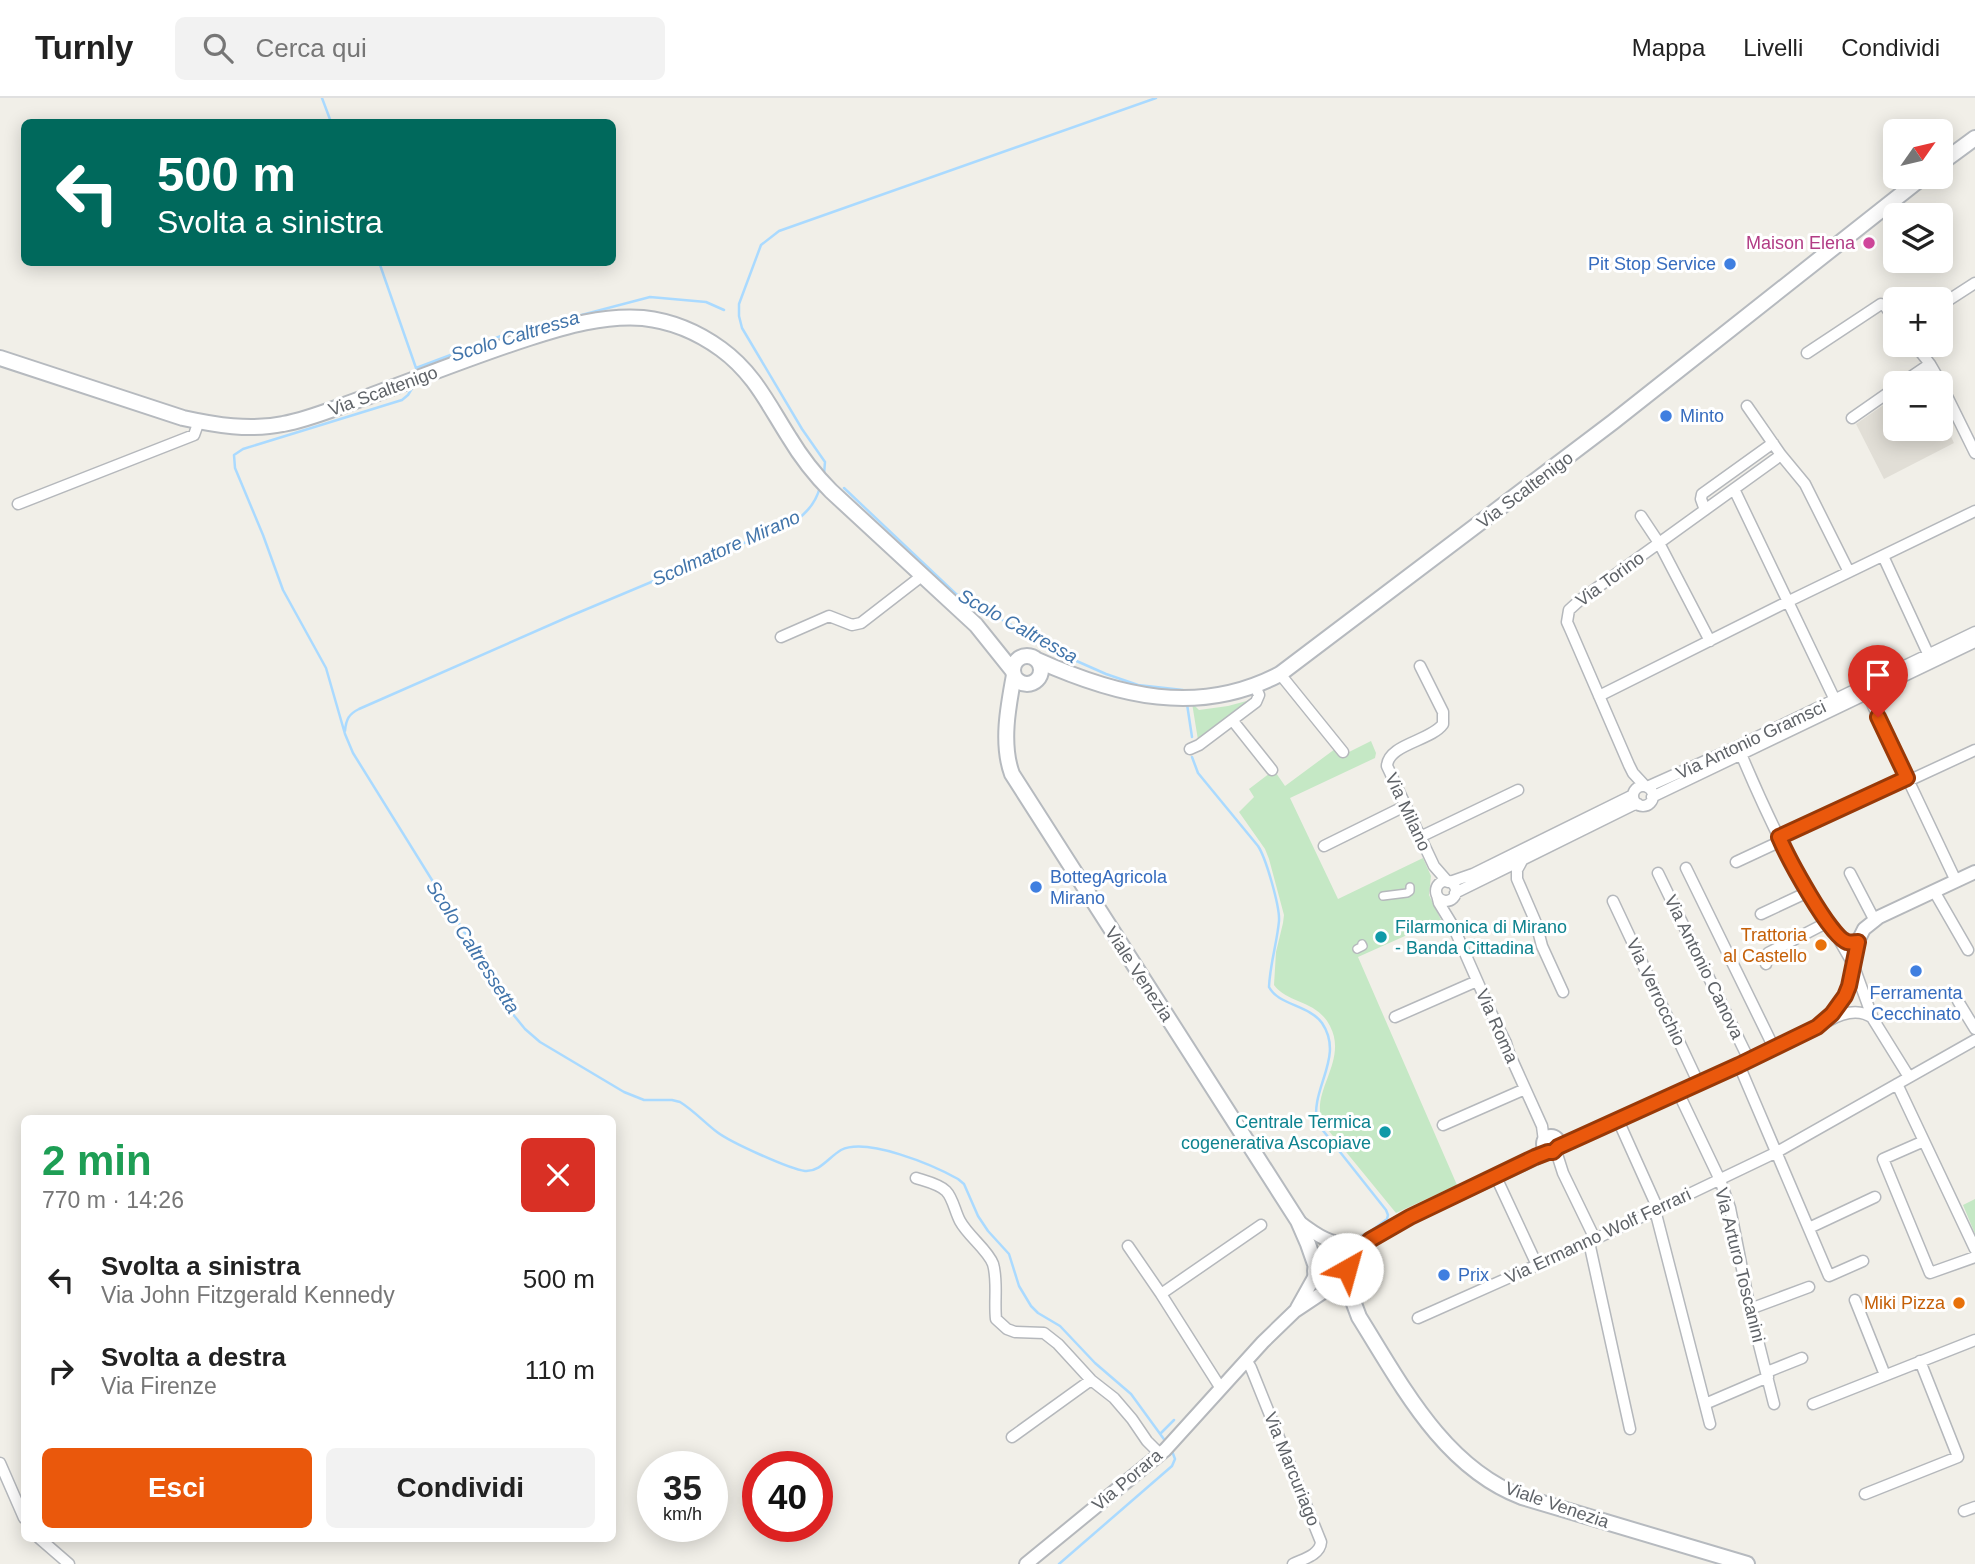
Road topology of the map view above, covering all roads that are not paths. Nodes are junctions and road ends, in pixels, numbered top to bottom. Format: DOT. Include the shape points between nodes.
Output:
graph roads {
  1 [pos="1975,138"];
  2 [pos="1953,154"];
  3 [pos="1908,189"];
  4 [pos="1975,283"];
  5 [pos="1953,297"];
  6 [pos="1883,305"];
  7 [pos="1807,353"];
  8 [pos="1924,357"];
  9 [pos="0,358"];
  10 [pos="1930,364"];
  11 [pos="1920,371"];
  12 [pos="1934,371"];
  13 [pos="1883,396"];
  14 [pos="1953,404"];
  15 [pos="1747,405"];
  16 [pos="1852,418"];
  17 [pos="199,421"];
  18 [pos="1971,436"];
  19 [pos="1773,443"];
  20 [pos="1975,453"];
  21 [pos="1781,456"];
  22 [pos="1734,489"];
  23 [pos="18,504"];
  24 [pos="1705,510"];
  25 [pos="1975,511"];
  26 [pos="1641,516"];
  27 [pos="1659,543"];
  28 [pos="1883,556"];
  29 [pos="1849,572"];
  30 [pos="923,575"];
  31 [pos="1787,602"];
  32 [pos="976,625"];
  33 [pos="1975,632"];
  34 [pos="780,636"];
  35 [pos="1710,641"];
  36 [pos="1974,646"];
  37 [pos="1031,658"];
  38 [pos="1930,659"];
  39 [pos="1420,666"];
  40 [pos="1013,673"];
  41 [pos="1280,674"];
  42 [pos="1086,679"];
  43 [pos="1035,681"];
  44 [pos="1255,687"];
  45 [pos="1867,693"];
  46 [pos="1599,696"];
  47 [pos="1835,700"];
  48 [pos="1008,719"];
  49 [pos="1233,721"];
  50 [pos="1190,749"];
  51 [pos="1975,750"];
  52 [pos="1343,752"];
  53 [pos="1741,754"];
  54 [pos="1272,770"];
  55 [pos="1908,780"];
  56 [pos="1518,790"];
  57 [pos="1642,793"];
  58 [pos="1405,806"];
  59 [pos="1420,838"];
  60 [pos="1780,839"];
  61 [pos="1324,846"];
  62 [pos="1523,859"];
  63 [pos="1736,862"];
  64 [pos="1434,866"];
  65 [pos="1686,868"];
  66 [pos="1498,871"];
  67 [pos="1975,872"];
  68 [pos="1658,873"];
  69 [pos="1850,873"];
  70 [pos="1956,881"];
  71 [pos="1449,882"];
  72 [pos="1518,884"];
  73 [pos="1410,887"];
  74 [pos="1437,891"];
  75 [pos="1934,891"];
  76 [pos="1808,892"];
  77 [pos="1454,895"];
  78 [pos="1382,896"];
  79 [pos="1613,901"];
  80 [pos="1761,914"];
  81 [pos="1875,920"];
  82 [pos="1830,924"];
  83 [pos="1453,926"];
  84 [pos="1858,942"];
  85 [pos="1968,950"];
  86 [pos="1766,964"];
  87 [pos="1853,964"];
  88 [pos="1477,981"];
  89 [pos="1563,992"];
  90 [pos="1958,1001"];
  91 [pos="1395,1017"];
  92 [pos="1873,1018"];
  93 [pos="1817,1027"];
  94 [pos="1975,1028"];
  95 [pos="1975,1040"];
  96 [pos="1774,1048"];
  97 [pos="1744,1062"];
  98 [pos="1909,1077"];
  99 [pos="1698,1082"];
  100 [pos="1897,1084"];
  101 [pos="1525,1088"];
  102 [pos="1678,1091"];
  103 [pos="1618,1120"];
  104 [pos="1443,1125"];
  105 [pos="1924,1141"];
  106 [pos="1549,1147"];
  107 [pos="1777,1152"];
  108 [pos="1496,1177"];
  109 [pos="916,1178"];
  110 [pos="1720,1180"];
  111 [pos="1875,1197"];
  112 [pos="1656,1209"];
  113 [pos="1298,1222"];
  114 [pos="1261,1225"];
  115 [pos="1808,1228"];
  116 [pos="1370,1240"];
  117 [pos="1592,1240"];
  118 [pos="1128,1246"];
  119 [pos="1975,1249"];
  120 [pos="1336,1256"];
  121 [pos="1975,1256"];
  122 [pos="1863,1261"];
  123 [pos="1537,1265"];
  124 [pos="1316,1271"];
  125 [pos="1346,1273"];
  126 [pos="1332,1287"];
  127 [pos="1809,1287"];
  128 [pos="1161,1294"];
  129 [pos="1855,1300"];
  130 [pos="1750,1309"];
  131 [pos="1295,1311"];
  132 [pos="1359,1317"];
  133 [pos="1418,1318"];
  134 [pos="1975,1340"];
  135 [pos="1802,1358"];
  136 [pos="1246,1360"];
  137 [pos="1920,1361"];
  138 [pos="1767,1375"];
  139 [pos="1885,1375"];
  140 [pos="1091,1380"];
  141 [pos="1220,1387"];
  142 [pos="1705,1404"];
  143 [pos="1774,1404"];
  144 [pos="1812,1404"];
  145 [pos="1710,1424"];
  146 [pos="1630,1429"];
  147 [pos="1012,1437"];
  148 [pos="1162,1452"];
  149 [pos="0,1463"];
  150 [pos="1865,1494"];
  151 [pos="1975,1507"];
  152 [pos="21,1511"];
  153 [pos="1964,1511"];
  154 [pos="44,1542"];
  155 [pos="69,1564"];
  156 [pos="1026,1564"];
  157 [pos="1293,1564"];
  158 [pos="1747,1564"];
  1 -- 2 [label="main road"];
  3 -- 41 [label="main road, Via Scaltenigo" via="1613,422"];
  4 -- 5 [label="street"];
  6 -- 7 [label="street"];
  8 -- 10 [label="street"];
  9 -- 17 [label="main road, Via Scaltenigo"];
  10 -- 11 [label="street"];
  10 -- 12 [label="street"];
  13 -- 16 [label="street"];
  14 -- 18 [label="street"];
  15 -- 19 [label="street"];
  17 -- 23 [label="street" via="194,435"];
  17 -- 30 [label="main road, Via Scaltenigo" via="243,427 283,424 586,322 662,321 693,332 735,360 762,391 811,470"];
  18 -- 20 [label="street"];
  19 -- 21 [label="street"];
  19 -- 24 [label="street" via="1702,494"];
  21 -- 22 [label="street, Via Torino"];
  21 -- 29 [label="street" via="1805,484"];
  22 -- 24 [label="street, Via Torino"];
  22 -- 31 [label="street"];
  24 -- 27 [label="street, Via Torino"];
  25 -- 28 [label="street"];
  26 -- 27 [label="street, Via Torino"];
  27 -- 35 [label="street, Via Torino"];
  27 -- 46 [label="street, Via Torino" via="1567,614"];
  28 -- 29 [label="street"];
  28 -- 38 [label="street"];
  29 -- 31 [label="street"];
  30 -- 32 [label="main road, Via Scaltenigo"];
  30 -- 34 [label="street" via="861,623 852,625 829,616"];
  31 -- 35 [label="street"];
  31 -- 47 [label="street"];
  32 -- 37 [label="main road, Via Scaltenigo" via="1010,650"];
  32 -- 40 [label="main road, Via Scaltenigo"];
  33 -- 38 [label="street, Via Antonio Gramsci"];
  35 -- 46 [label="street"];
  36 -- 38 [label="street, Via Antonio Gramsci"];
  37 -- 40 [label="main road" via="1017,659"];
  37 -- 42 [label="main road, Via Scaltenigo"];
  37 -- 43 [label="main road" via="1041,671"];
  38 -- 45 [label="street, Via Antonio Gramsci"];
  38 -- 47 [label="street, Via Antonio Gramsci"];
  39 -- 58 [label="street, Via Milano" via="1443,712 1443,724 1388,757 1388,771"];
  40 -- 43 [label="main road" via="1020,682"];
  40 -- 48 [label="main road, Viale Venezia"];
  41 -- 44 [label="main road, Via Scaltenigo"];
  41 -- 52 [label="street"];
  42 -- 43 [label="main road, Via Scaltenigo" via="1055,675"];
  42 -- 44 [label="main road, Via Scaltenigo" via="1165,698 1207,698"];
  43 -- 48 [label="main road"];
  44 -- 49 [label="street" via="1259,698"];
  45 -- 53 [label="street, Via Antonio Gramsci"];
  45 -- 55 [label="street"];
  46 -- 57 [label="street, Via Torino"];
  47 -- 57 [label="street, Via Antonio Gramsci"];
  48 -- 113 [label="main road, Viale Venezia" via="1006,751 1018,785"];
  49 -- 50 [label="street"];
  49 -- 54 [label="street"];
  51 -- 55 [label="street"];
  53 -- 57 [label="street, Via Antonio Gramsci"];
  53 -- 60 [label="street"];
  55 -- 60 [label="street"];
  55 -- 70 [label="street"];
  56 -- 59 [label="street"];
  57 -- 62 [label="street, Via Antonio Gramsci"];
  57 -- 71 [label="street, Via Antonio Gramsci"];
  58 -- 59 [label="street, Via Milano"];
  58 -- 61 [label="street"];
  59 -- 64 [label="street, Via Milano"];
  60 -- 63 [label="street"];
  60 -- 76 [label="street"];
  62 -- 66 [label="street, Via Antonio Gramsci"];
  62 -- 72 [label="street" via="1517,870"];
  64 -- 71 [label="street, Via Milano"];
  64 -- 74 [label="street, Via Milano"];
  65 -- 96 [label="street"];
  66 -- 72 [label="street" via="1509,873"];
  66 -- 77 [label="street, Via Antonio Gramsci"];
  67 -- 70 [label="street"];
  68 -- 97 [label="street, Via Antonio Canova"];
  69 -- 81 [label="street"];
  70 -- 75 [label="street"];
  71 -- 74 [label="street" via="1441,883"];
  71 -- 77 [label="street"];
  72 -- 89 [label="street"];
  73 -- 78 [label="street" via="1407,893"];
  74 -- 77 [label="street" via="1443,901"];
  74 -- 83 [label="street, Via Roma"];
  75 -- 81 [label="street"];
  75 -- 85 [label="street"];
  76 -- 80 [label="street"];
  76 -- 82 [label="street"];
  77 -- 83 [label="street, Via Roma"];
  79 -- 99 [label="street, Via Verrocchio"];
  81 -- 84 [label="street"];
  82 -- 84 [label="street" via="1845,941"];
  82 -- 86 [label="street" via="1768,953"];
  82 -- 87 [label="street"];
  83 -- 88 [label="street, Via Roma"];
  84 -- 87 [label="street"];
  87 -- 92 [label="street"];
  87 -- 93 [label="street" via="1845,996"];
  88 -- 91 [label="street"];
  88 -- 101 [label="street, Via Roma"];
  90 -- 94 [label="street"];
  92 -- 93 [label="street" via="1852,1013"];
  92 -- 98 [label="street"];
  93 -- 96 [label="street"];
  95 -- 98 [label="street, Via Ermanno Wolf Ferrari"];
  96 -- 97 [label="street"];
  97 -- 99 [label="street"];
  97 -- 107 [label="street"];
  98 -- 100 [label="street, Via Ermanno Wolf Ferrari"];
  99 -- 102 [label="street"];
  100 -- 105 [label="street"];
  100 -- 107 [label="street, Via Ermanno Wolf Ferrari"];
  101 -- 104 [label="street"];
  101 -- 106 [label="street, Via Roma"];
  102 -- 103 [label="street"];
  102 -- 110 [label="street, Via Arturo Toscanini"];
  103 -- 106 [label="street"];
  103 -- 112 [label="street"];
  105 -- 119 [label="street"];
  105 -- 121 [label="street" via="1883,1159 1930,1273"];
  106 -- 108 [label="street"];
  106 -- 117 [label="street, Via Roma"];
  107 -- 110 [label="street, Via Ermanno Wolf Ferrari"];
  107 -- 115 [label="street"];
  108 -- 116 [label="street"];
  108 -- 123 [label="street"];
  109 -- 140 [label="street" via="947,1191 960,1222 989,1256 996,1319 1015,1332 1044,1333"];
  110 -- 112 [label="street, Via Ermanno Wolf Ferrari"];
  110 -- 130 [label="street, Via Arturo Toscanini"];
  111 -- 115 [label="street"];
  112 -- 117 [label="street, Via Ermanno Wolf Ferrari"];
  112 -- 142 [label="street"];
  113 -- 116 [label="street" via="1331,1242"];
  113 -- 120 [label="main road, Viale Venezia"];
  113 -- 124 [label="main road, Viale Venezia"];
  114 -- 128 [label="street"];
  115 -- 122 [label="street" via="1829,1276"];
  116 -- 120 [label="street"];
  116 -- 125 [label="street"];
  117 -- 123 [label="street, Via Ermanno Wolf Ferrari"];
  117 -- 146 [label="street, Via Roma"];
  118 -- 128 [label="street"];
  120 -- 124 [label="main road" via="1322,1259"];
  120 -- 125 [label="main road"];
  123 -- 133 [label="street, Via Ermanno Wolf Ferrari"];
  124 -- 126 [label="main road" via="1320,1283"];
  124 -- 131 [label="street, Via Porara"];
  125 -- 126 [label="main road" via="1341,1284"];
  125 -- 132 [label="main road, Viale Venezia"];
  126 -- 131 [label="street, Via Porara"];
  126 -- 132 [label="main road, Viale Venezia"];
  127 -- 130 [label="street"];
  128 -- 141 [label="street"];
  129 -- 139 [label="street"];
  130 -- 138 [label="street, Via Arturo Toscanini"];
  131 -- 136 [label="street, Via Porara"];
  132 -- 158 [label="main road, Viale Venezia" via="1426,1420 1446,1444 1491,1482 1544,1505"];
  134 -- 137 [label="street"];
  135 -- 138 [label="street"];
  136 -- 141 [label="street, Via Porara"];
  136 -- 157 [label="street, Via Marcuriago" via="1321,1542 1318,1551"];
  137 -- 139 [label="street"];
  137 -- 150 [label="street" via="1958,1457"];
  138 -- 142 [label="street"];
  138 -- 143 [label="street, Via Arturo Toscanini"];
  139 -- 144 [label="street"];
  140 -- 147 [label="street"];
  140 -- 148 [label="street" via="1114,1398 1147,1441"];
  141 -- 148 [label="street, Via Porara"];
  142 -- 145 [label="street"];
  148 -- 156 [label="street, Via Porara"];
  149 -- 152 [label="street"];
  151 -- 153 [label="street"];
  154 -- 155 [label="street"];
}
